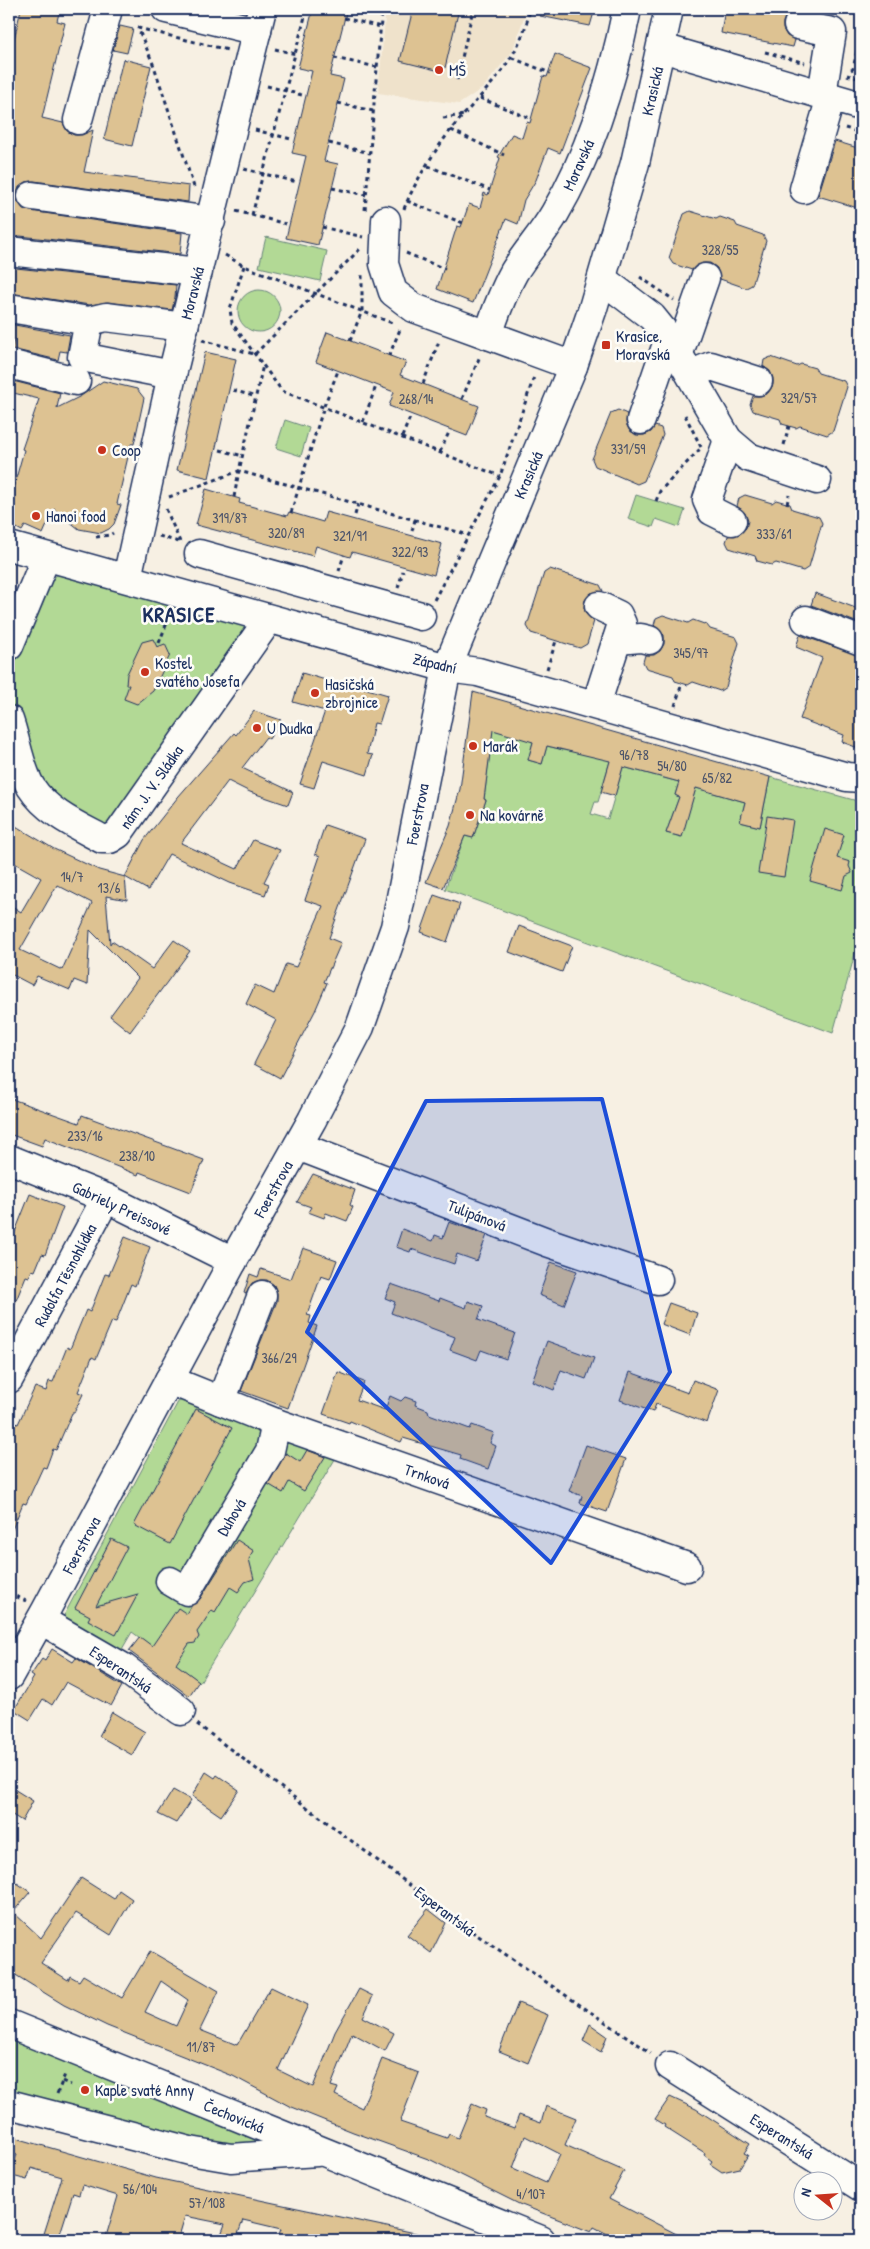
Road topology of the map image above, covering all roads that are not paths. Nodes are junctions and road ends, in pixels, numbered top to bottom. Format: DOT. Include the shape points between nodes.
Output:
graph roads {
  1 [pos="108,9"];
  2 [pos="166,9"];
  3 [pos="627,9"];
  4 [pos="669,9"];
  5 [pos="798,25"];
  6 [pos="260,36"];
  7 [pos="662,48"];
  8 [pos="832,84"];
  9 [pos="861,106"];
  10 [pos="78,120"];
  11 [pos="804,188"];
  12 [pos="32,196"];
  13 [pos="212,213"];
  14 [pos="379,219"];
  15 [pos="18,252"];
  16 [pos="198,272"];
  17 [pos="705,278"];
  18 [pos="602,279"];
  19 [pos="9,308"];
  20 [pos="89,321"];
  21 [pos="188,332"];
  22 [pos="482,351"];
  23 [pos="680,355"];
  24 [pos="9,364"];
  25 [pos="573,366"];
  26 [pos="172,375"];
  27 [pos="77,379"];
  28 [pos="758,381"];
  29 [pos="641,420"];
  30 [pos="728,440"];
  31 [pos="817,480"];
  32 [pos="732,521"];
  33 [pos="9,546"];
  34 [pos="189,548"];
  35 [pos="46,557"];
  36 [pos="238,565"];
  37 [pos="126,578"];
  38 [pos="599,606"];
  39 [pos="226,607"];
  40 [pos="427,611"];
  41 [pos="269,619"];
  42 [pos="806,620"];
  43 [pos="617,640"];
  44 [pos="650,640"];
  45 [pos="861,640"];
  46 [pos="9,646"];
  47 [pos="447,668"];
  48 [pos="596,705"];
  49 [pos="9,720"];
  50 [pos="861,778"];
  51 [pos="298,1146"];
  52 [pos="9,1159"];
  53 [pos="106,1198"];
  54 [pos="232,1261"];
  55 [pos="658,1280"];
  56 [pos="262,1295"];
  57 [pos="9,1379"];
  58 [pos="169,1380"];
  59 [pos="221,1401"];
  60 [pos="276,1423"];
  61 [pos="687,1567"];
  62 [pos="170,1581"];
  63 [pos="41,1620"];
  64 [pos="9,1676"];
  65 [pos="180,1711"];
  66 [pos="9,2024"];
  67 [pos="670,2066"];
  68 [pos="9,2104"];
  69 [pos="321,2152"];
  70 [pos="861,2186"];
  71 [pos="541,2240"];
  1 -- 10 [label="street"];
  2 -- 6 [label="street"];
  3 -- 22 [label="street, Moravská" via="619,50 599,117 567,191 514,272"];
  4 -- 7 [label="street, Krasická"];
  5 -- 8 [label="street" via="832,32"];
  6 -- 13 [label="street, Moravská"];
  7 -- 8 [label="street, Krasická"];
  7 -- 18 [label="street, Krasická" via="635,163"];
  8 -- 9 [label="street, Krasická"];
  8 -- 11 [label="street"];
  12 -- 13 [label="street"];
  13 -- 16 [label="street, Moravská"];
  14 -- 22 [label="street" via="384,264 393,292 408,321"];
  15 -- 16 [label="street"];
  16 -- 21 [label="street, Moravská"];
  17 -- 23 [label="street"];
  18 -- 23 [label="street" via="634,287"];
  18 -- 25 [label="street, Krasická"];
  19 -- 20 [label="street"];
  20 -- 21 [label="street" via="106,317"];
  20 -- 27 [label="street"];
  21 -- 26 [label="street, Moravská"];
  22 -- 25 [label="street"];
  23 -- 28 [label="street"];
  23 -- 29 [label="street"];
  23 -- 30 [label="street"];
  24 -- 27 [label="street"];
  25 -- 47 [label="street, Krasická"];
  26 -- 27 [label="street"];
  26 -- 37 [label="street, Moravská"];
  30 -- 31 [label="street" via="748,457"];
  30 -- 32 [label="street" via="707,500 712,511"];
  33 -- 35 [label="street, Západní"];
  34 -- 36 [label="street"];
  35 -- 37 [label="street, Západní"];
  35 -- 46 [label="street"];
  36 -- 39 [label="street"];
  36 -- 40 [label="street"];
  37 -- 39 [label="street, Západní"];
  38 -- 43 [label="street" via="618,615 622,624"];
  39 -- 41 [label="street, Západní"];
  41 -- 47 [label="street, Západní"];
  41 -- 49 [label="street, nám. J. V. Sládka" via="118,834 110,839 102,839 56,813 41,800 30,785"];
  42 -- 45 [label="street"];
  43 -- 44 [label="street"];
  43 -- 48 [label="street"];
  47 -- 48 [label="street, Západní" via="478,672"];
  47 -- 51 [label="street, Foerstrova" via="395,927 360,1027"];
  48 -- 50 [label="street, Západní" via="847,777"];
  51 -- 54 [label="street, Foerstrova"];
  51 -- 55 [label="street, Tulipánová" via="556,1245"];
  52 -- 53 [label="street, Gabriely Preissové"];
  53 -- 54 [label="street, Gabriely Preissové"];
  53 -- 57 [label="street, Rudolfa Těsnohlídka"];
  54 -- 58 [label="street, Foerstrova"];
  56 -- 59 [label="street"];
  58 -- 59 [label="street, Trnková"];
  58 -- 63 [label="street, Foerstrova"];
  59 -- 60 [label="street, Trnková"];
  60 -- 61 [label="street, Trnková"];
  60 -- 62 [label="street, Duhová" via="270,1451 187,1590"];
  63 -- 64 [label="street, Foerstrova"];
  63 -- 65 [label="street, Esperantská" via="124,1668"];
  66 -- 69 [label="street, Čechovická"];
  67 -- 70 [label="street, Esperantská"];
  68 -- 69 [label="street, Čechovická" via="190,2151 231,2158"];
  69 -- 71 [label="street, Čechovická"];
}
